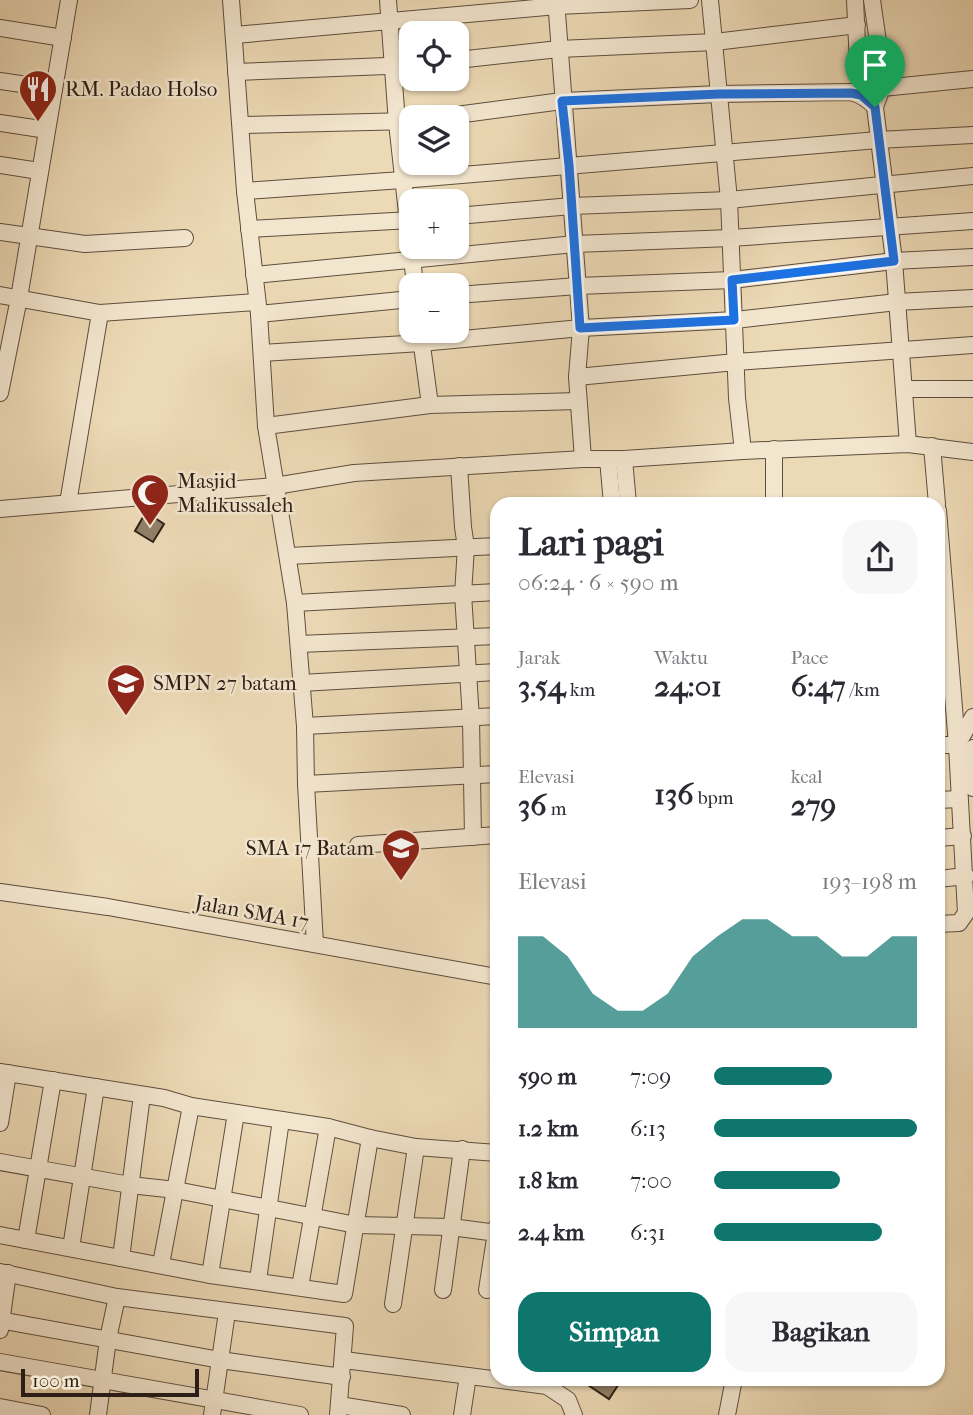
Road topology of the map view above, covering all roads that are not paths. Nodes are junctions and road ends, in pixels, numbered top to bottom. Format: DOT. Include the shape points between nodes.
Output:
graph roads {
  1 [pos="69,0"];
  2 [pos="231,0"];
  3 [pos="388,0"];
  4 [pos="690,0"];
  5 [pos="710,0"];
  6 [pos="855,0"];
  7 [pos="876,0"];
  8 [pos="557,3"];
  9 [pos="389,21"];
  10 [pos="857,25"];
  11 [pos="0,28"];
  12 [pos="235,35"];
  13 [pos="63,38"];
  14 [pos="715,43"];
  15 [pos="559,48"];
  16 [pos="469,59"];
  17 [pos="858,65"];
  18 [pos="394,66"];
  19 [pos="399,66"];
  20 [pos="236,72"];
  21 [pos="973,79"];
  22 [pos="0,81"];
  23 [pos="882,88"];
  24 [pos="54,89"];
  25 [pos="719,94"];
  26 [pos="562,101"];
  27 [pos="401,105"];
  28 [pos="875,107"];
  29 [pos="469,113"];
  30 [pos="399,122"];
  31 [pos="0,123"];
  32 [pos="241,125"];
  33 [pos="47,130"];
  34 [pos="973,135"];
  35 [pos="878,140"];
  36 [pos="725,153"];
  37 [pos="0,165"];
  38 [pos="569,165"];
  39 [pos="39,171"];
  40 [pos="402,175"];
  41 [pos="973,176"];
  42 [pos="402,180"];
  43 [pos="884,186"];
  44 [pos="404,189"];
  45 [pos="245,191"];
  46 [pos="729,200"];
  47 [pos="572,206"];
  48 [pos="469,215"];
  49 [pos="399,221"];
  50 [pos="973,221"];
  51 [pos="889,226"];
  52 [pos="248,229"];
  53 [pos="0,232"];
  54 [pos="29,237"];
  55 [pos="186,238"];
  56 [pos="731,238"];
  57 [pos="575,244"];
  58 [pos="469,254"];
  59 [pos="973,257"];
  60 [pos="411,259"];
  61 [pos="894,261"];
  62 [pos="413,273"];
  63 [pos="254,275"];
  64 [pos="732,280"];
  65 [pos="578,286"];
  66 [pos="469,294"];
  67 [pos="0,295"];
  68 [pos="19,298"];
  69 [pos="973,298"];
  70 [pos="399,300"];
  71 [pos="897,302"];
  72 [pos="258,308"];
  73 [pos="100,313"];
  74 [pos="734,320"];
  75 [pos="580,328"];
  76 [pos="469,334"];
  77 [pos="399,339"];
  78 [pos="5,341"];
  79 [pos="421,343"];
  80 [pos="973,345"];
  81 [pos="900,350"];
  82 [pos="262,353"];
  83 [pos="736,362"];
  84 [pos="577,377"];
  85 [pos="1,384"];
  86 [pos="905,389"];
  87 [pos="973,389"];
  88 [pos="579,401"];
  89 [pos="430,405"];
  90 [pos="266,426"];
  91 [pos="908,444"];
  92 [pos="932,446"];
  93 [pos="774,449"];
  94 [pos="743,451"];
  95 [pos="973,452"];
  96 [pos="583,458"];
  97 [pos="616,459"];
  98 [pos="459,466"];
  99 [pos="275,486"];
  100 [pos="613,497"];
  101 [pos="626,497"];
  102 [pos="774,497"];
  103 [pos="936,497"];
  104 [pos="68,503"];
  105 [pos="0,509"];
  106 [pos="490,545"];
  107 [pos="466,547"];
  108 [pos="288,556"];
  109 [pos="490,592"];
  110 [pos="463,594"];
  111 [pos="295,603"];
  112 [pos="490,636"];
  113 [pos="466,638"];
  114 [pos="299,644"];
  115 [pos="490,672"];
  116 [pos="468,673"];
  117 [pos="301,684"];
  118 [pos="945,686"];
  119 [pos="490,717"];
  120 [pos="973,717"];
  121 [pos="471,719"];
  122 [pos="305,726"];
  123 [pos="945,745"];
  124 [pos="965,746"];
  125 [pos="968,772"];
  126 [pos="490,774"];
  127 [pos="473,775"];
  128 [pos="306,784"];
  129 [pos="973,788"];
  130 [pos="959,799"];
  131 [pos="945,800"];
  132 [pos="967,818"];
  133 [pos="490,836"];
  134 [pos="963,836"];
  135 [pos="945,837"];
  136 [pos="473,838"];
  137 [pos="358,845"];
  138 [pos="968,870"];
  139 [pos="945,876"];
  140 [pos="0,892"];
  141 [pos="945,924"];
  142 [pos="315,944"];
  143 [pos="490,976"];
  144 [pos="4,1073"];
  145 [pos="53,1080"];
  146 [pos="96,1087"];
  147 [pos="142,1095"];
  148 [pos="191,1106"];
  149 [pos="236,1113"];
  150 [pos="281,1120"];
  151 [pos="0,1123"];
  152 [pos="328,1126"];
  153 [pos="370,1138"];
  154 [pos="416,1147"];
  155 [pos="462,1149"];
  156 [pos="490,1152"];
  157 [pos="0,1162"];
  158 [pos="39,1168"];
  159 [pos="83,1176"];
  160 [pos="130,1185"];
  161 [pos="176,1190"];
  162 [pos="223,1200"];
  163 [pos="269,1208"];
  164 [pos="312,1215"];
  165 [pos="356,1225"];
  166 [pos="404,1226"];
  167 [pos="451,1227"];
  168 [pos="490,1230"];
  169 [pos="0,1235"];
  170 [pos="26,1240"];
  171 [pos="71,1248"];
  172 [pos="121,1258"];
  173 [pos="161,1264"];
  174 [pos="4,1272"];
  175 [pos="490,1272"];
  176 [pos="210,1275"];
  177 [pos="258,1280"];
  178 [pos="300,1287"];
  179 [pos="443,1290"];
  180 [pos="487,1290"];
  181 [pos="117,1297"];
  182 [pos="393,1304"];
  183 [pos="227,1312"];
  184 [pos="0,1323"];
  185 [pos="108,1339"];
  186 [pos="220,1360"];
  187 [pos="344,1360"];
  188 [pos="0,1362"];
  189 [pos="468,1376"];
  190 [pos="342,1377"];
  191 [pos="490,1379"];
  192 [pos="103,1381"];
  193 [pos="547,1386"];
  194 [pos="733,1386"];
  195 [pos="0,1407"];
  196 [pos="213,1408"];
  197 [pos="339,1410"];
  198 [pos="42,1415"];
  199 [pos="98,1415"];
  200 [pos="300,1415"];
  201 [pos="402,1415"];
  202 [pos="462,1415"];
  203 [pos="574,1415"];
  204 [pos="730,1415"];
  1 -- 13 [label="street"];
  2 -- 12 [label="street"];
  3 -- 9 [label="street"];
  4 -- 8 [label="street"];
  5 -- 14 [label="street"];
  6 -- 10 [label="street"];
  7 -- 23 [label="street"];
  8 -- 9 [label="street"];
  8 -- 15 [label="street"];
  9 -- 12 [label="street"];
  9 -- 18 [label="street"];
  10 -- 14 [label="street"];
  10 -- 17 [label="street"];
  11 -- 13 [label="street"];
  12 -- 20 [label="street"];
  13 -- 24 [label="street"];
  14 -- 15 [label="street"];
  14 -- 25 [label="street"];
  15 -- 16 [label="street"];
  15 -- 26 [label="street"];
  18 -- 19 [label="street"];
  18 -- 20 [label="street"];
  18 -- 27 [label="street"];
  20 -- 32 [label="street"];
  21 -- 23 [label="street"];
  22 -- 24 [label="street"];
  23 -- 28 [label="street"];
  24 -- 33 [label="street"];
  25 -- 26 [label="street"];
  25 -- 28 [label="street" via="851,93"];
  25 -- 36 [label="street"];
  26 -- 29 [label="street"];
  26 -- 38 [label="street"];
  28 -- 35 [label="street"];
  30 -- 32 [label="street"];
  31 -- 33 [label="street"];
  32 -- 45 [label="street"];
  33 -- 39 [label="street"];
  34 -- 35 [label="street"];
  35 -- 36 [label="street"];
  35 -- 43 [label="street"];
  36 -- 38 [label="street"];
  36 -- 46 [label="street"];
  37 -- 39 [label="street"];
  38 -- 42 [label="street"];
  38 -- 47 [label="street"];
  39 -- 54 [label="street"];
  40 -- 42 [label="street"];
  41 -- 43 [label="street"];
  42 -- 44 [label="street"];
  42 -- 45 [label="street"];
  43 -- 46 [label="street"];
  43 -- 51 [label="street"];
  45 -- 52 [label="street"];
  46 -- 47 [label="street"];
  46 -- 56 [label="street"];
  47 -- 48 [label="street"];
  47 -- 57 [label="street"];
  49 -- 52 [label="street"];
  50 -- 51 [label="street"];
  51 -- 56 [label="street"];
  51 -- 61 [label="street"];
  52 -- 63 [label="street"];
  53 -- 54 [label="street"];
  54 -- 55 [label="street" via="85,244"];
  54 -- 68 [label="street"];
  56 -- 57 [label="street"];
  56 -- 64 [label="street"];
  57 -- 58 [label="street"];
  57 -- 65 [label="street"];
  59 -- 61 [label="street"];
  60 -- 62 [label="street"];
  60 -- 63 [label="street"];
  61 -- 64 [label="street"];
  61 -- 71 [label="street"];
  63 -- 72 [label="street"];
  64 -- 65 [label="street"];
  64 -- 74 [label="street"];
  65 -- 66 [label="street"];
  65 -- 75 [label="street"];
  67 -- 68 [label="street"];
  68 -- 73 [label="street"];
  68 -- 78 [label="street"];
  69 -- 71 [label="street"];
  70 -- 72 [label="street"];
  71 -- 74 [label="street"];
  71 -- 81 [label="street"];
  72 -- 73 [label="street"];
  72 -- 82 [label="street"];
  73 -- 104 [label="street"];
  74 -- 75 [label="street"];
  74 -- 83 [label="street"];
  75 -- 76 [label="street"];
  75 -- 84 [label="street"];
  77 -- 82 [label="street"];
  78 -- 85 [label="street"];
  79 -- 89 [label="street"];
  80 -- 81 [label="street"];
  81 -- 83 [label="street"];
  81 -- 86 [label="street"];
  82 -- 90 [label="street"];
  83 -- 84 [label="street"];
  83 -- 94 [label="street"];
  84 -- 88 [label="street"];
  86 -- 87 [label="street"];
  86 -- 91 [label="street"];
  88 -- 89 [label="street"];
  88 -- 96 [label="street"];
  89 -- 90 [label="street"];
  90 -- 99 [label="street"];
  91 -- 92 [label="street"];
  91 -- 93 [label="street"];
  92 -- 95 [label="street"];
  92 -- 103 [label="street"];
  93 -- 94 [label="street"];
  93 -- 102 [label="street"];
  94 -- 97 [label="street"];
  96 -- 97 [label="street"];
  96 -- 98 [label="street"];
  97 -- 100 [label="street"];
  97 -- 101 [label="street"];
  98 -- 99 [label="street" via="354,473"];
  98 -- 107 [label="street"];
  99 -- 104 [label="street"];
  99 -- 108 [label="street"];
  104 -- 105 [label="street"];
  106 -- 107 [label="street"];
  107 -- 108 [label="street"];
  107 -- 110 [label="street"];
  108 -- 111 [label="street"];
  109 -- 110 [label="street"];
  110 -- 111 [label="street"];
  110 -- 113 [label="street"];
  111 -- 114 [label="street"];
  112 -- 113 [label="street"];
  113 -- 114 [label="street"];
  113 -- 116 [label="street"];
  114 -- 117 [label="street"];
  115 -- 116 [label="street"];
  116 -- 117 [label="street"];
  116 -- 121 [label="street"];
  117 -- 122 [label="street"];
  118 -- 124 [label="street"];
  119 -- 121 [label="street"];
  120 -- 124 [label="street"];
  121 -- 122 [label="street"];
  121 -- 127 [label="street"];
  122 -- 128 [label="street"];
  123 -- 124 [label="street"];
  124 -- 125 [label="street"];
  125 -- 129 [label="street"];
  125 -- 130 [label="street"];
  126 -- 127 [label="street"];
  127 -- 128 [label="street"];
  127 -- 136 [label="street"];
  128 -- 142 [label="street"];
  130 -- 131 [label="street"];
  130 -- 132 [label="street"];
  132 -- 134 [label="street"];
  133 -- 136 [label="street"];
  134 -- 135 [label="street"];
  134 -- 138 [label="street"];
  136 -- 137 [label="street"];
  138 -- 139 [label="street"];
  138 -- 141 [label="street" via="964,919"];
  140 -- 142 [label="street, Jalan SMA 17"];
  142 -- 143 [label="street, Jalan SMA 17"];
  144 -- 145 [label="street"];
  144 -- 151 [label="street"];
  145 -- 146 [label="street"];
  145 -- 158 [label="street"];
  146 -- 147 [label="street"];
  146 -- 159 [label="street"];
  147 -- 148 [label="street"];
  147 -- 160 [label="street"];
  148 -- 149 [label="street"];
  148 -- 161 [label="street"];
  149 -- 150 [label="street"];
  149 -- 162 [label="street"];
  150 -- 152 [label="street"];
  150 -- 163 [label="street"];
  152 -- 153 [label="street"];
  152 -- 164 [label="street"];
  153 -- 154 [label="street"];
  153 -- 165 [label="street"];
  154 -- 155 [label="street"];
  154 -- 166 [label="street"];
  155 -- 156 [label="street"];
  155 -- 167 [label="street"];
  157 -- 158 [label="street"];
  158 -- 159 [label="street"];
  158 -- 170 [label="street"];
  159 -- 160 [label="street"];
  159 -- 171 [label="street"];
  160 -- 161 [label="street"];
  160 -- 172 [label="street"];
  161 -- 162 [label="street"];
  161 -- 173 [label="street"];
  162 -- 163 [label="street"];
  162 -- 176 [label="street"];
  163 -- 164 [label="street"];
  163 -- 177 [label="street"];
  164 -- 165 [label="street"];
  164 -- 178 [label="street"];
  165 -- 166 [label="street"];
  165 -- 178 [label="street" via="344,1294"];
  166 -- 167 [label="street"];
  166 -- 182 [label="street"];
  167 -- 168 [label="street"];
  167 -- 179 [label="street"];
  169 -- 170 [label="street"];
  170 -- 171 [label="street"];
  171 -- 172 [label="street"];
  172 -- 173 [label="street"];
  173 -- 176 [label="street"];
  174 -- 181 [label="street"];
  174 -- 184 [label="street"];
  175 -- 180 [label="street"];
  176 -- 177 [label="street"];
  177 -- 178 [label="street"];
  181 -- 183 [label="street"];
  181 -- 185 [label="street"];
  183 -- 186 [label="street"];
  183 -- 187 [label="street" via="345,1326"];
  184 -- 185 [label="street"];
  185 -- 186 [label="street"];
  185 -- 192 [label="street"];
  186 -- 190 [label="street"];
  186 -- 196 [label="street"];
  187 -- 189 [label="street"];
  187 -- 190 [label="street"];
  188 -- 192 [label="street"];
  189 -- 191 [label="street"];
  189 -- 202 [label="street"];
  190 -- 197 [label="street"];
  192 -- 196 [label="street"];
  192 -- 199 [label="street"];
  193 -- 203 [label="street" via="568,1400"];
  194 -- 204 [label="street"];
  195 -- 198 [label="street"];
  196 -- 200 [label="street"];
  197 -- 201 [label="street"];
}
